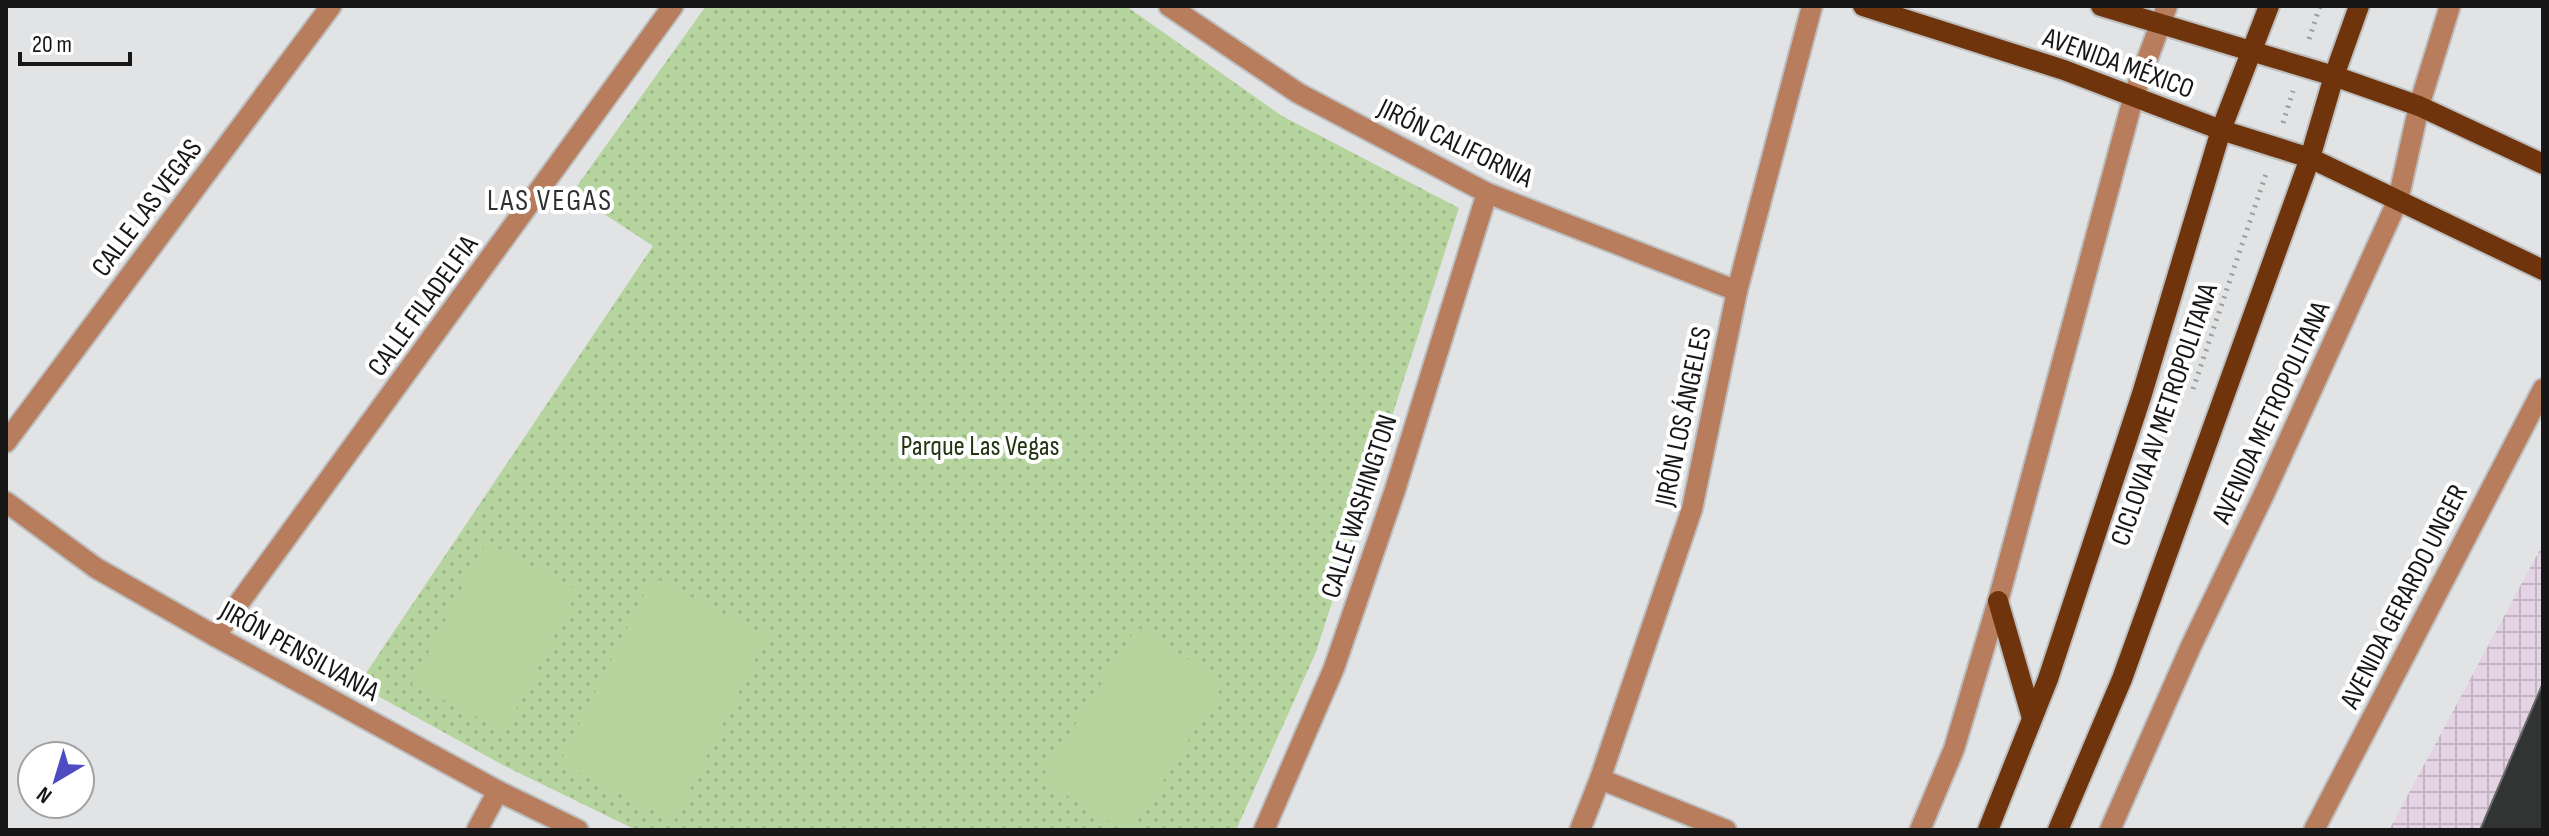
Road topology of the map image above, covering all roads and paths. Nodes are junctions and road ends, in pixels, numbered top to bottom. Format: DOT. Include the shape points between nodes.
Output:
graph roads {
  1 [pos="331,6"];
  2 [pos="673,6"];
  3 [pos="1169,6"];
  4 [pos="1812,6"];
  5 [pos="1863,6"];
  6 [pos="2101,6"];
  7 [pos="2269,6"];
  8 [pos="2320,6"];
  9 [pos="2359,6"];
  10 [pos="2450,6"];
  11 [pos="2164,15"];
  12 [pos="2252,51"];
  13 [pos="2301,66"];
  14 [pos="2334,76"];
  15 [pos="2134,95"];
  16 [pos="2419,106"];
  17 [pos="2221,130"];
  18 [pos="2275,147"];
  19 [pos="2310,158"];
  20 [pos="2543,164"];
  21 [pos="1487,193"];
  22 [pos="2398,200"];
  23 [pos="2543,270"];
  24 [pos="1737,291"];
  25 [pos="2543,389"];
  26 [pos="2189,399"];
  27 [pos="6,442"];
  28 [pos="6,502"];
  29 [pos="1998,601"];
  30 [pos="215,636"];
  31 [pos="2032,718"];
  32 [pos="1600,779"];
  33 [pos="498,791"];
  34 [pos="477,830"];
  35 [pos="578,830"];
  36 [pos="1264,830"];
  37 [pos="1580,830"];
  38 [pos="1726,830"];
  39 [pos="1920,830"];
  40 [pos="1988,830"];
  41 [pos="2058,830"];
  42 [pos="2110,830"];
  43 [pos="2314,830"];
  1 -- 27 [label="street, CALLE LAS VEGAS"];
  2 -- 30 [label="street, CALLE FILADELFIA"];
  3 -- 21 [label="street, JIRÓN CALIFORNIA" via="1298,93"];
  4 -- 24 [label="street, JIRÓN LOS ÁNGELES"];
  5 -- 15 [label="main road, AVENIDA MÉXICO"];
  6 -- 11 [label="main road, AVENIDA MÉXICO"];
  7 -- 12 [label="main road"];
  8 -- 13 [label="path, CICLOVIA AV METROPOLITANA"];
  9 -- 14 [label="main road, AVENIDA METROPOLITANA"];
  10 -- 16 [label="street, AVENIDA METROPOLITANA"];
  11 -- 12 [label="main road, AVENIDA MÉXICO"];
  11 -- 15 [label="street"];
  12 -- 13 [label="main road, AVENIDA MÉXICO"];
  12 -- 17 [label="main road"];
  13 -- 14 [label="main road, AVENIDA MÉXICO"];
  13 -- 18 [label="path, CICLOVIA AV METROPOLITANA"];
  14 -- 16 [label="main road, AVENIDA MÉXICO"];
  14 -- 19 [label="main road, AVENIDA METROPOLITANA"];
  15 -- 17 [label="main road, AVENIDA MÉXICO"];
  15 -- 29 [label="street"];
  16 -- 20 [label="main road, AVENIDA MÉXICO"];
  16 -- 22 [label="street, AVENIDA METROPOLITANA"];
  17 -- 18 [label="main road, AVENIDA MÉXICO"];
  17 -- 31 [label="main road" via="2142,394"];
  18 -- 19 [label="main road, AVENIDA MÉXICO"];
  18 -- 26 [label="path, CICLOVIA AV METROPOLITANA"];
  19 -- 22 [label="main road, AVENIDA MÉXICO"];
  19 -- 41 [label="main road, AVENIDA METROPOLITANA" via="2122,679"];
  21 -- 24 [label="street, JIRÓN CALIFORNIA"];
  21 -- 36 [label="street, CALLE WASHINGTON" via="1334,668"];
  22 -- 23 [label="main road, AVENIDA MÉXICO"];
  22 -- 42 [label="street, AVENIDA METROPOLITANA"];
  24 -- 32 [label="street, JIRÓN LOS ÁNGELES" via="1692,509"];
  25 -- 43 [label="street, AVENIDA GERARDO UNGER"];
  28 -- 30 [label="street, JIRÓN PENSILVANIA" via="96,568"];
  29 -- 31 [label="main road"];
  29 -- 39 [label="street" via="1954,749"];
  30 -- 33 [label="street, JIRÓN PENSILVANIA"];
  31 -- 40 [label="main road"];
  32 -- 37 [label="street, JIRÓN LOS ÁNGELES"];
  32 -- 38 [label="street"];
  33 -- 34 [label="street"];
  33 -- 35 [label="street, JIRÓN PENSILVANIA"];
}
